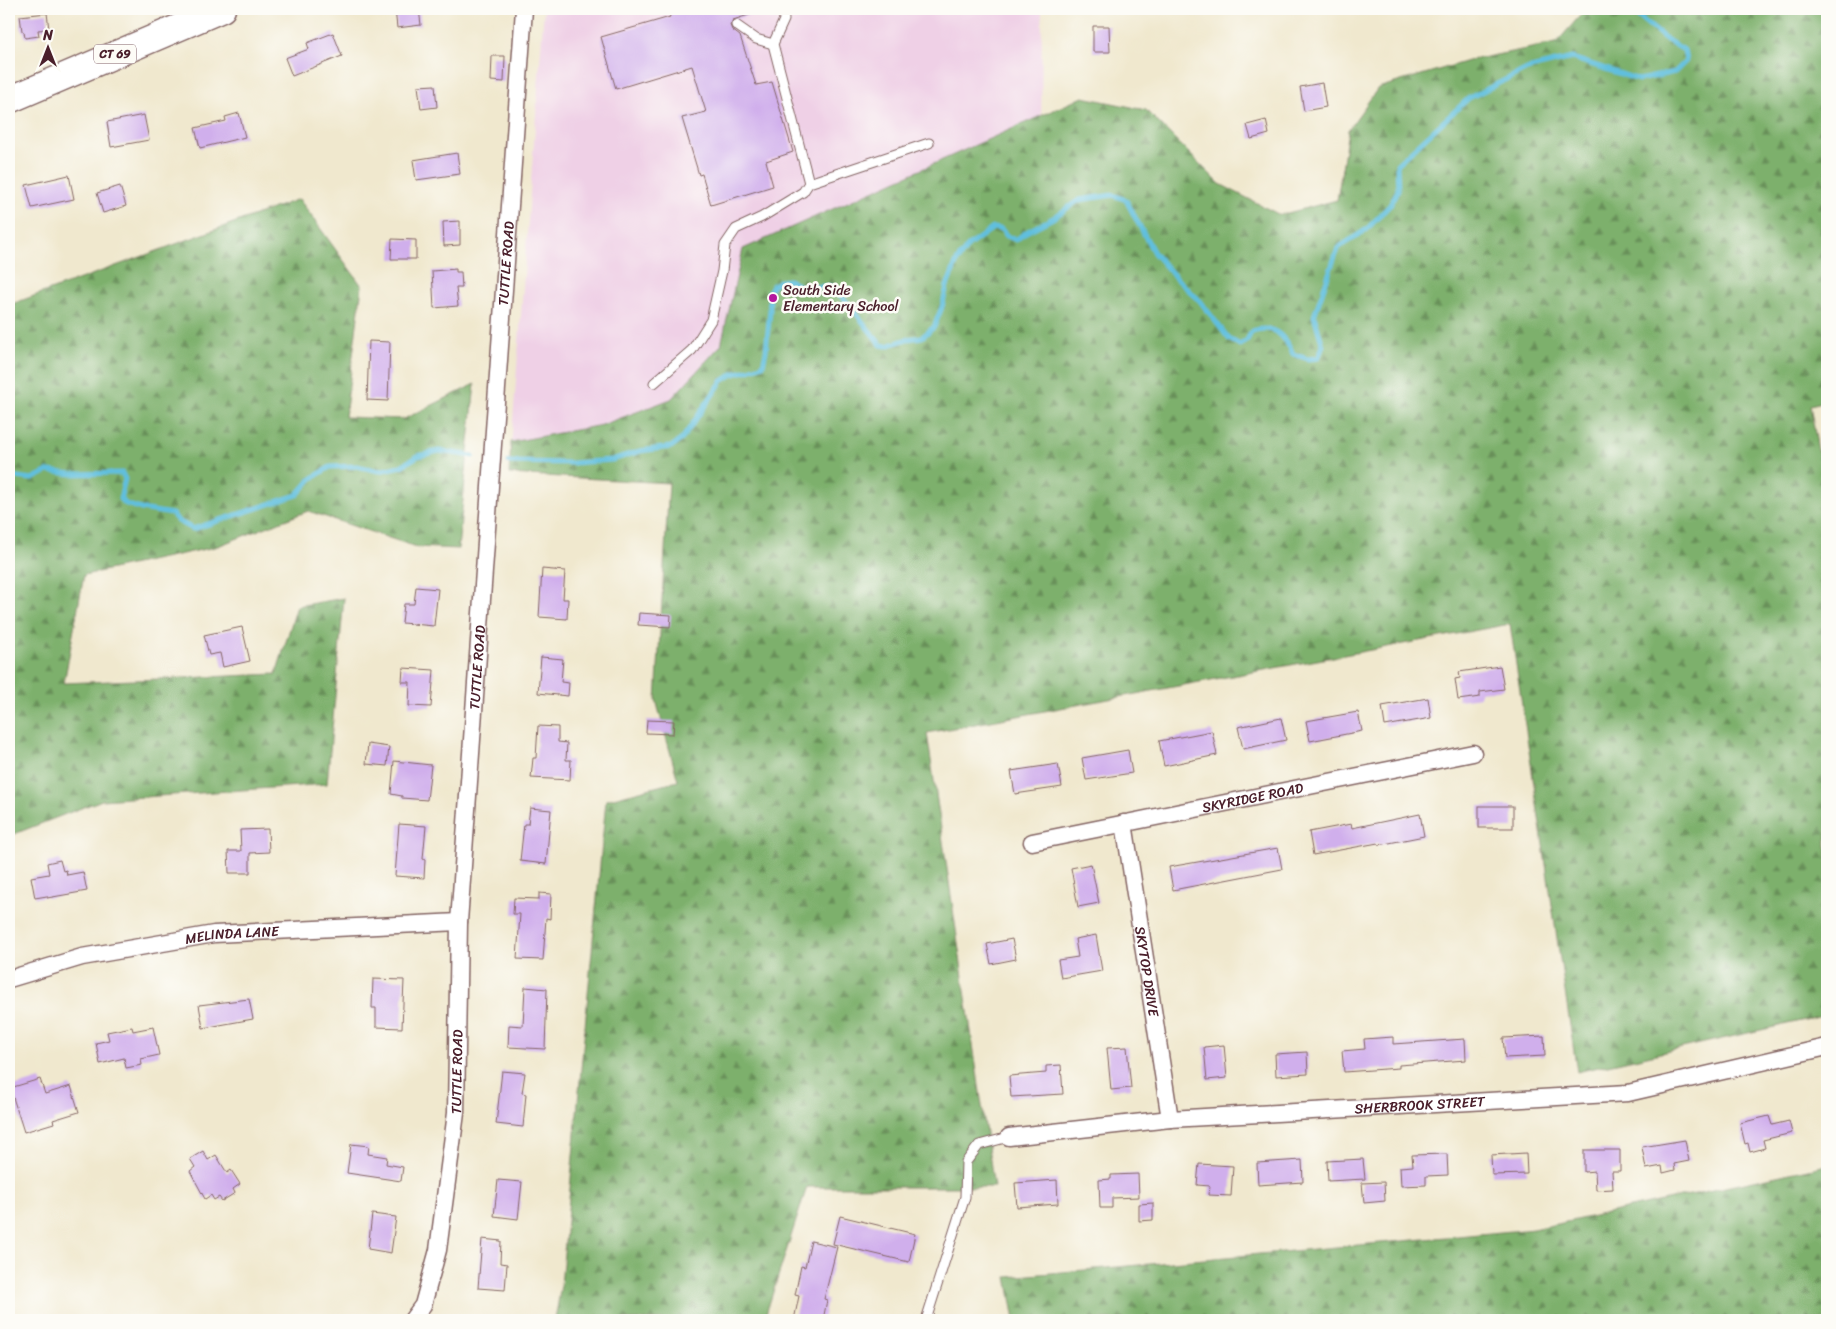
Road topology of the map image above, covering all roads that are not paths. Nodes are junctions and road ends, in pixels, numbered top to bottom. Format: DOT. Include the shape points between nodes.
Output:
graph roads {
  1 [pos="222,9"];
  2 [pos="524,9"];
  3 [pos="783,9"];
  4 [pos="736,25"];
  5 [pos="773,44"];
  6 [pos="9,100"];
  7 [pos="929,143"];
  8 [pos="809,183"];
  9 [pos="654,383"];
  10 [pos="1473,753"];
  11 [pos="1124,823"];
  12 [pos="1032,842"];
  13 [pos="459,922"];
  14 [pos="9,979"];
  15 [pos="1827,1047"];
  16 [pos="1170,1119"];
  17 [pos="1009,1137"];
  18 [pos="412,1320"];
  19 [pos="926,1320"];
  1 -- 6 [label="main road, CT 69"];
  2 -- 13 [label="street, TUTTLE ROAD"];
  3 -- 5 [label="lane" via="784,20"];
  4 -- 5 [label="lane" via="756,39"];
  5 -- 8 [label="lane"];
  7 -- 8 [label="lane"];
  8 -- 9 [label="lane" via="803,192 736,229 725,245 711,320 692,350"];
  10 -- 11 [label="street, SKYRIDGE ROAD"];
  11 -- 12 [label="street, SKYRIDGE ROAD"];
  11 -- 16 [label="street, SKYTOP DRIVE"];
  13 -- 14 [label="street, MELINDA LANE" via="214,934 82,957"];
  13 -- 18 [label="street, TUTTLE ROAD" via="456,1113 438,1250 423,1305"];
  15 -- 16 [label="street, SHERBROOK STREET" via="1628,1093"];
  16 -- 17 [label="street, SHERBROOK STREET"];
  17 -- 19 [label="lane" via="979,1145 966,1162 965,1197"];
}
